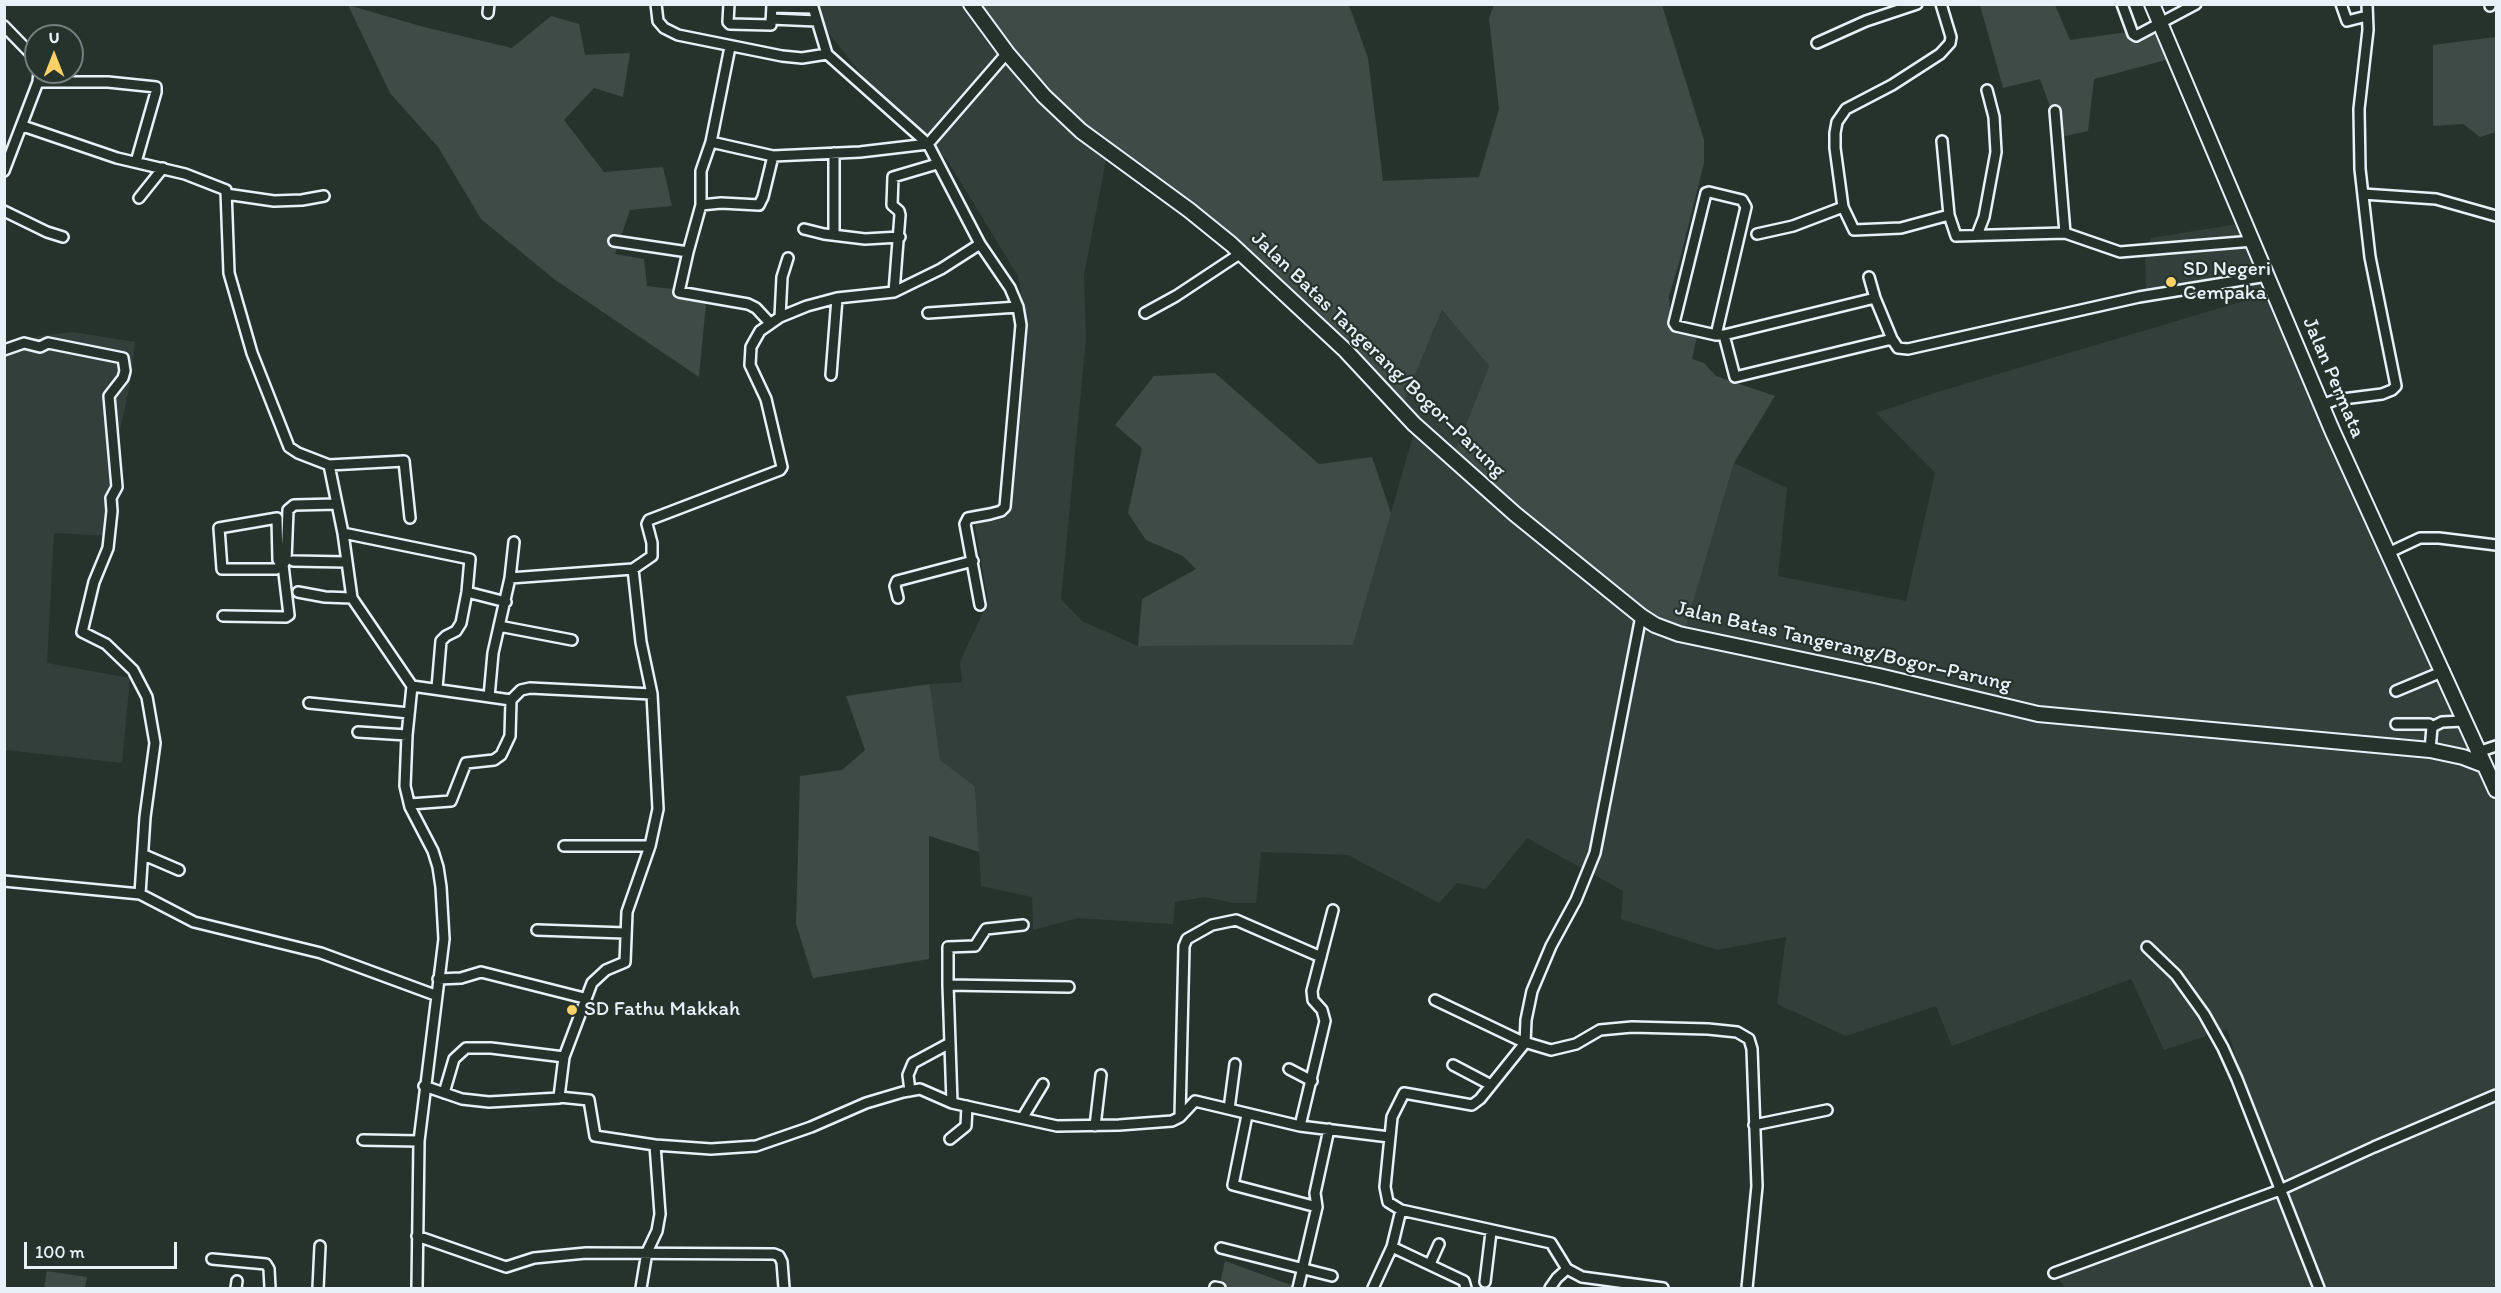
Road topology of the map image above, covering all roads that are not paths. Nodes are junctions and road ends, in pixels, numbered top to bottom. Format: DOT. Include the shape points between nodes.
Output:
graph roads {
  1 [pos="656,4"];
  2 [pos="729,4"];
  3 [pos="971,4"];
  4 [pos="1917,4"];
  5 [pos="1941,4"];
  6 [pos="2122,4"];
  7 [pos="2152,4"];
  8 [pos="2196,4"];
  9 [pos="2341,4"];
  10 [pos="2367,4"];
  11 [pos="772,6"];
  12 [pos="812,6"];
  13 [pos="2367,16"];
  14 [pos="771,19"];
  15 [pos="817,21"];
  16 [pos="2160,23"];
  17 [pos="4,26"];
  18 [pos="1817,43"];
  19 [pos="24,47"];
  20 [pos="730,47"];
  21 [pos="1007,53"];
  22 [pos="827,54"];
  23 [pos="84,80"];
  24 [pos="36,84"];
  25 [pos="1987,90"];
  26 [pos="2055,111"];
  27 [pos="23,126"];
  28 [pos="1942,141"];
  29 [pos="711,142"];
  30 [pos="928,144"];
  31 [pos="834,153"];
  32 [pos="773,156"];
  33 [pos="6,160"];
  34 [pos="136,162"];
  35 [pos="937,164"];
  36 [pos="163,168"];
  37 [pos="4,171"];
  38 [pos="226,194"];
  39 [pos="2363,194"];
  40 [pos="324,196"];
  41 [pos="139,198"];
  42 [pos="701,205"];
  43 [pos="1843,207"];
  44 [pos="4,211"];
  45 [pos="1949,215"];
  46 [pos="2496,216"];
  47 [pos="804,229"];
  48 [pos="2065,233"];
  49 [pos="1756,234"];
  50 [pos="834,235"];
  51 [pos="1977,235"];
  52 [pos="63,237"];
  53 [pos="900,237"];
  54 [pos="615,241"];
  55 [pos="2253,241"];
  56 [pos="980,244"];
  57 [pos="688,252"];
  58 [pos="1241,253"];
  59 [pos="788,258"];
  60 [pos="2267,276"];
  61 [pos="1869,277"];
  62 [pos="894,292"];
  63 [pos="837,298"];
  64 [pos="1875,298"];
  65 [pos="1018,307"];
  66 [pos="928,313"];
  67 [pos="1145,313"];
  68 [pos="780,317"];
  69 [pos="770,323"];
  70 [pos="1720,335"];
  71 [pos="1892,339"];
  72 [pos="4,350"];
  73 [pos="831,375"];
  74 [pos="2322,405"];
  75 [pos="329,465"];
  76 [pos="337,504"];
  77 [pos="410,518"];
  78 [pos="343,533"];
  79 [pos="514,542"];
  80 [pos="2496,545"];
  81 [pos="2388,553"];
  82 [pos="293,561"];
  83 [pos="973,561"];
  84 [pos="346,562"];
  85 [pos="283,565"];
  86 [pos="633,569"];
  87 [pos="510,578"];
  88 [pos="298,592"];
  89 [pos="467,592"];
  90 [pos="352,598"];
  91 [pos="898,598"];
  92 [pos="506,602"];
  93 [pos="980,605"];
  94 [pos="223,616"];
  95 [pos="1641,616"];
  96 [pos="500,626"];
  97 [pos="572,640"];
  98 [pos="2444,671"];
  99 [pos="412,686"];
  100 [pos="437,688"];
  101 [pos="2396,691"];
  102 [pos="652,694"];
  103 [pos="489,697"];
  104 [pos="511,700"];
  105 [pos="309,703"];
  106 [pos="409,713"];
  107 [pos="2463,721"];
  108 [pos="2396,724"];
  109 [pos="2432,727"];
  110 [pos="358,732"];
  111 [pos="407,735"];
  112 [pos="2496,746"];
  113 [pos="2430,750"];
  114 [pos="2481,759"];
  115 [pos="2496,790"];
  116 [pos="410,804"];
  117 [pos="564,846"];
  118 [pos="650,846"];
  119 [pos="144,855"];
  120 [pos="179,870"];
  121 [pos="4,880"];
  122 [pos="140,894"];
  123 [pos="1333,910"];
  124 [pos="1023,925"];
  125 [pos="537,930"];
  126 [pos="625,933"];
  127 [pos="2147,947"];
  128 [pos="1320,957"];
  129 [pos="438,979"];
  130 [pos="948,985"];
  131 [pos="1069,987"];
  132 [pos="435,995"];
  133 [pos="584,998"];
  134 [pos="1435,1000"];
  135 [pos="950,1043"];
  136 [pos="1526,1043"];
  137 [pos="564,1057"];
  138 [pos="1235,1064"];
  139 [pos="1453,1065"];
  140 [pos="1289,1069"];
  141 [pos="1101,1075"];
  142 [pos="1312,1080"];
  143 [pos="1043,1084"];
  144 [pos="1491,1085"];
  145 [pos="424,1086"];
  146 [pos="910,1091"];
  147 [pos="444,1093"];
  148 [pos="2496,1095"];
  149 [pos="559,1098"];
  150 [pos="952,1103"];
  151 [pos="967,1106"];
  152 [pos="1229,1109"];
  153 [pos="1827,1110"];
  154 [pos="1247,1116"];
  155 [pos="1023,1117"];
  156 [pos="1180,1117"];
  157 [pos="1754,1125"];
  158 [pos="1095,1126"];
  159 [pos="1300,1126"];
  160 [pos="1329,1129"];
  161 [pos="1389,1137"];
  162 [pos="950,1139"];
  163 [pos="363,1140"];
  164 [pos="418,1141"];
  165 [pos="655,1145"];
  166 [pos="2280,1190"];
  167 [pos="1317,1207"];
  168 [pos="1401,1210"];
  169 [pos="1491,1232"];
  170 [pos="417,1236"];
  171 [pos="1439,1244"];
  172 [pos="320,1246"];
  173 [pos="1392,1247"];
  174 [pos="1221,1248"];
  175 [pos="647,1252"];
  176 [pos="212,1259"];
  177 [pos="1430,1264"];
  178 [pos="1302,1269"];
  179 [pos="1567,1269"];
  180 [pos="2054,1273"];
  181 [pos="1332,1276"];
  182 [pos="1485,1282"];
  183 [pos="270,1288"];
  184 [pos="318,1288"];
  185 [pos="417,1288"];
  186 [pos="641,1288"];
  187 [pos="784,1288"];
  188 [pos="1298,1288"];
  189 [pos="1373,1288"];
  190 [pos="1466,1288"];
  191 [pos="1550,1288"];
  192 [pos="1663,1288"];
  193 [pos="1747,1288"];
  194 [pos="2319,1288"];
  1 -- 20 [label="street" via="658,21 671,33"];
  2 -- 14 [label="street" via="730,24 771,25"];
  3 -- 21 [label="main road, Jalan Batas Tangerang/Bogor–Parung"];
  4 -- 18 [label="street"];
  5 -- 43 [label="street" via="1950,43 1940,54 1841,115 1835,133"];
  6 -- 16 [label="street" via="2134,35"];
  7 -- 16 [label="main road, Jalan Permata"];
  8 -- 16 [label="street"];
  9 -- 13 [label="street" via="2347,21"];
  10 -- 13 [label="street"];
  11 -- 12 [label="street"];
  11 -- 14 [label="street"];
  12 -- 15 [label="street"];
  13 -- 39 [label="street" via="2358,134"];
  14 -- 15 [label="street"];
  15 -- 22 [label="street"];
  16 -- 55 [label="main road, Jalan Permata"];
  17 -- 19 [label="street"];
  20 -- 22 [label="street" via="802,58"];
  20 -- 29 [label="street"];
  21 -- 30 [label="street"];
  21 -- 58 [label="main road, Jalan Batas Tangerang/Bogor–Parung" via="1081,131"];
  22 -- 30 [label="street"];
  23 -- 34 [label="street" via="156,87"];
  24 -- 27 [label="street"];
  25 -- 51 [label="street" via="1994,117 1996,152"];
  26 -- 48 [label="street"];
  27 -- 33 [label="street"];
  27 -- 34 [label="street"];
  28 -- 45 [label="street"];
  29 -- 32 [label="street"];
  29 -- 42 [label="street" via="701,171"];
  30 -- 31 [label="street"];
  30 -- 35 [label="street"];
  31 -- 32 [label="street"];
  31 -- 50 [label="street"];
  32 -- 42 [label="street" via="759,205"];
  33 -- 37 [label="street"];
  34 -- 36 [label="street"];
  35 -- 53 [label="street" via="893,177 892,205 900,212"];
  35 -- 56 [label="street"];
  36 -- 38 [label="street" via="225,189"];
  36 -- 41 [label="street"];
  38 -- 40 [label="street" via="274,201"];
  38 -- 75 [label="street" via="229,273 252,353 290,447"];
  39 -- 46 [label="street" via="2436,199"];
  39 -- 74 [label="street" via="2370,257 2396,386 2382,394"];
  42 -- 57 [label="street"];
  43 -- 45 [label="street" via="1854,230 1864,231 1901,228"];
  43 -- 49 [label="street" via="1793,226"];
  44 -- 52 [label="street"];
  45 -- 51 [label="street" via="1956,236"];
  47 -- 50 [label="street"];
  48 -- 51 [label="street"];
  48 -- 55 [label="street" via="2126,252"];
  50 -- 53 [label="street" via="865,239"];
  53 -- 62 [label="street"];
  54 -- 57 [label="street"];
  55 -- 60 [label="main road, Jalan Permata"];
  56 -- 62 [label="street"];
  56 -- 65 [label="street"];
  57 -- 69 [label="street" via="678,292 748,304"];
  58 -- 67 [label="street"];
  58 -- 95 [label="main road, Jalan Batas Tangerang/Bogor–Parung" via="1346,351 1414,424 1515,514"];
  59 -- 68 [label="street" via="782,277"];
  60 -- 71 [label="street" via="2139,297 1908,349 1898,348"];
  60 -- 74 [label="main road, Jalan Permata"];
  61 -- 64 [label="street"];
  62 -- 63 [label="street"];
  63 -- 68 [label="street"];
  63 -- 73 [label="street"];
  64 -- 70 [label="street"];
  64 -- 71 [label="street"];
  65 -- 66 [label="street"];
  65 -- 83 [label="street" via="1021,325 1005,507 966,520"];
  68 -- 69 [label="street"];
  69 -- 86 [label="street" via="756,336 749,359 766,399 782,467 649,520 652,556"];
  70 -- 70 [label="street" via="1674,323 1709,192 1742,200 1746,207"];
  70 -- 71 [label="street" via="1736,377"];
  72 -- 119 [label="street" via="24,343 48,343 121,356 125,364 123,378 109,396 117,487 111,498 108,548 94,582 82,632 106,644 134,670 147,697 155,743"];
  74 -- 81 [label="main road, Jalan Permata"];
  75 -- 76 [label="street"];
  75 -- 77 [label="street" via="404,461"];
  76 -- 78 [label="street"];
  76 -- 85 [label="street" via="290,507"];
  78 -- 84 [label="street"];
  78 -- 89 [label="street" via="467,556 471,563"];
  79 -- 87 [label="street"];
  80 -- 81 [label="street" via="2420,538"];
  81 -- 98 [label="main road, Jalan Permata"];
  82 -- 84 [label="street"];
  83 -- 91 [label="street" via="897,581"];
  83 -- 93 [label="street"];
  84 -- 90 [label="street"];
  85 -- 85 [label="street" via="278,560 277,518 219,528 222,569 276,569"];
  85 -- 94 [label="street" via="289,615"];
  86 -- 87 [label="street"];
  86 -- 102 [label="street" via="641,642"];
  87 -- 92 [label="street"];
  88 -- 90 [label="street"];
  89 -- 92 [label="street"];
  89 -- 100 [label="street" via="461,623 456,632 441,641"];
  90 -- 99 [label="street"];
  92 -- 96 [label="street"];
  95 -- 113 [label="main road, Jalan Batas Tangerang/Bogor–Parung" via="1679,634 2038,714"];
  95 -- 136 [label="street" via="1594,853 1532,990"];
  96 -- 97 [label="street"];
  96 -- 103 [label="street"];
  98 -- 101 [label="street"];
  98 -- 107 [label="main road, Jalan Permata"];
  99 -- 100 [label="street"];
  99 -- 106 [label="street"];
  100 -- 103 [label="street"];
  102 -- 104 [label="street" via="530,688 521,690"];
  102 -- 118 [label="street" via="658,802"];
  103 -- 104 [label="street"];
  104 -- 116 [label="street" via="510,736 501,755 494,760 466,763 449,802"];
  105 -- 106 [label="street"];
  106 -- 111 [label="street"];
  107 -- 109 [label="street"];
  107 -- 114 [label="main road, Jalan Permata"];
  108 -- 109 [label="street"];
  109 -- 113 [label="street"];
  110 -- 111 [label="street"];
  111 -- 116 [label="street" via="405,786"];
  112 -- 114 [label="street"];
  113 -- 114 [label="main road, Jalan Batas Tangerang/Bogor–Parung"];
  114 -- 115 [label="main road"];
  116 -- 129 [label="street" via="438,867 444,939"];
  117 -- 118 [label="street"];
  118 -- 126 [label="street" via="631,894"];
  119 -- 120 [label="street"];
  119 -- 122 [label="street"];
  121 -- 122 [label="street"];
  122 -- 132 [label="street" via="194,922 321,953"];
  123 -- 128 [label="street"];
  124 -- 130 [label="street" via="986,928 975,946 948,947"];
  125 -- 126 [label="street"];
  126 -- 133 [label="street" via="625,962 598,975"];
  127 -- 166 [label="street" via="2176,975 2213,1031 2237,1079"];
  128 -- 142 [label="street" via="1312,995 1325,1021"];
  128 -- 156 [label="street" via="1236,920 1212,926 1187,939"];
  129 -- 132 [label="street"];
  129 -- 133 [label="street" via="480,972"];
  130 -- 131 [label="street"];
  130 -- 135 [label="street"];
  132 -- 145 [label="street"];
  133 -- 137 [label="street"];
  134 -- 136 [label="street"];
  135 -- 146 [label="street" via="913,1063 908,1075"];
  135 -- 150 [label="street"];
  136 -- 144 [label="street"];
  136 -- 157 [label="street" via="1563,1049 1600,1030 1632,1027 1739,1032 1752,1044"];
  137 -- 147 [label="street" via="466,1048 454,1059"];
  137 -- 149 [label="street"];
  138 -- 152 [label="street"];
  139 -- 144 [label="street"];
  140 -- 142 [label="street"];
  141 -- 158 [label="street"];
  142 -- 159 [label="street"];
  143 -- 155 [label="street"];
  144 -- 161 [label="street" via="1472,1105 1404,1092 1392,1117"];
  145 -- 147 [label="street"];
  145 -- 164 [label="street"];
  146 -- 150 [label="street" via="927,1090"];
  146 -- 165 [label="street" via="866,1103 756,1146 711,1149"];
  147 -- 149 [label="street" via="489,1102"];
  148 -- 166 [label="street"];
  149 -- 165 [label="street" via="589,1100 595,1136"];
  150 -- 151 [label="street"];
  151 -- 155 [label="street"];
  151 -- 162 [label="street" via="966,1126"];
  152 -- 154 [label="street"];
  152 -- 156 [label="street" via="1195,1101"];
  153 -- 157 [label="street"];
  154 -- 159 [label="street"];
  154 -- 167 [label="street" via="1233,1185"];
  155 -- 158 [label="street" via="1048,1125"];
  156 -- 158 [label="street" via="1163,1122"];
  157 -- 193 [label="street" via="1757,1186"];
  159 -- 160 [label="street"];
  160 -- 161 [label="street"];
  160 -- 167 [label="street" via="1315,1193"];
  161 -- 168 [label="street" via="1385,1197"];
  163 -- 164 [label="street"];
  164 -- 170 [label="street"];
  165 -- 175 [label="street" via="660,1214"];
  166 -- 180 [label="street"];
  166 -- 194 [label="street"];
  167 -- 178 [label="street"];
  168 -- 169 [label="street"];
  168 -- 173 [label="street"];
  169 -- 179 [label="street" via="1551,1243"];
  169 -- 182 [label="street"];
  170 -- 175 [label="street" via="506,1267 540,1257"];
  170 -- 185 [label="street"];
  171 -- 177 [label="street"];
  172 -- 184 [label="street"];
  173 -- 177 [label="street"];
  173 -- 189 [label="street"];
  174 -- 178 [label="street"];
  175 -- 186 [label="street"];
  175 -- 187 [label="street" via="777,1255 782,1262"];
  176 -- 183 [label="street" via="266,1264"];
  177 -- 190 [label="street" via="1464,1281"];
  178 -- 181 [label="street"];
  178 -- 188 [label="street"];
  179 -- 191 [label="street"];
  179 -- 192 [label="street" via="1582,1277"];
}
